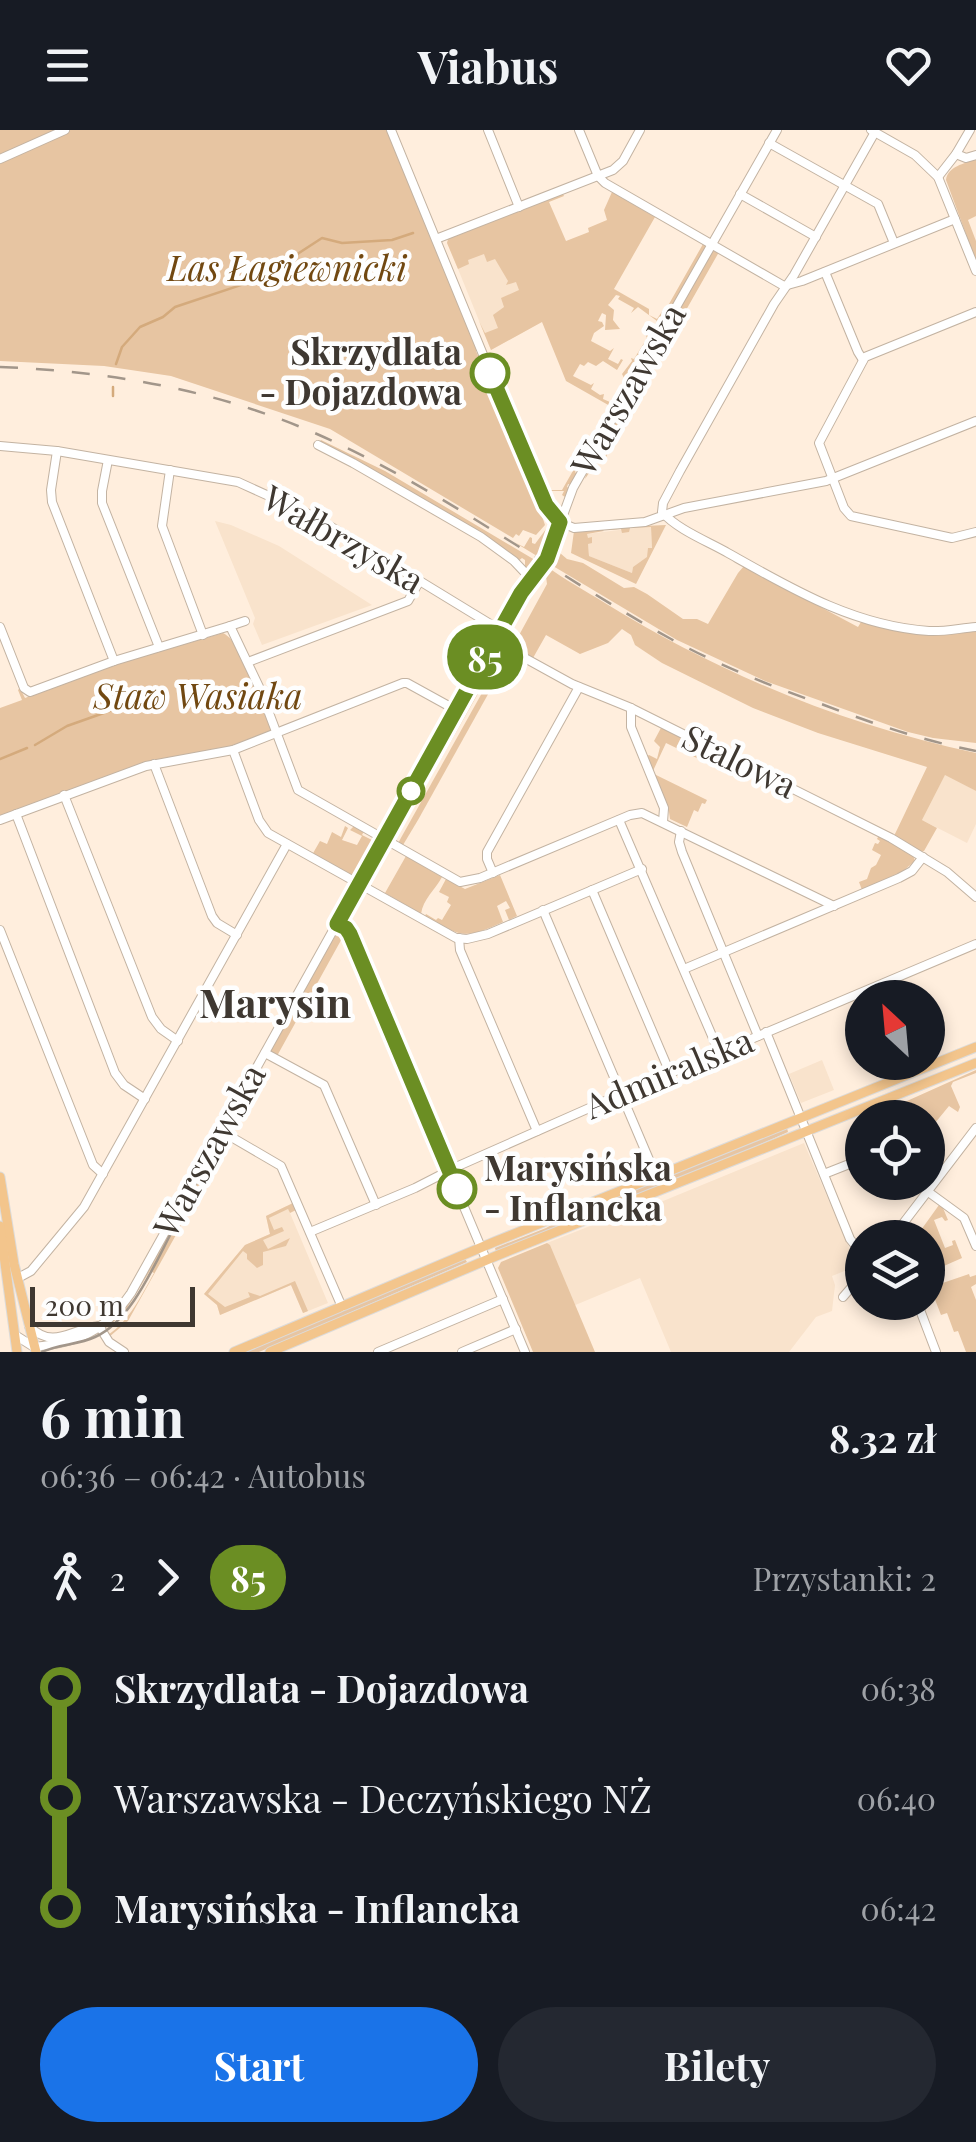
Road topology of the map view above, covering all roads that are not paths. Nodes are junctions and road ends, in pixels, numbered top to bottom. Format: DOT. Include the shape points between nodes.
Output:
graph roads {
  1 [pos="65,130"];
  2 [pos="391,130"];
  3 [pos="488,130"];
  4 [pos="579,130"];
  5 [pos="640,130"];
  6 [pos="777,130"];
  7 [pos="898,130"];
  8 [pos="970,130"];
  9 [pos="873,131"];
  10 [pos="892,142"];
  11 [pos="770,143"];
  12 [pos="956,154"];
  13 [pos="976,155"];
  14 [pos="0,159"];
  15 [pos="598,176"];
  16 [pos="938,177"];
  17 [pos="844,185"];
  18 [pos="740,194"];
  19 [pos="519,207"];
  20 [pos="955,219"];
  21 [pos="816,237"];
  22 [pos="436,240"];
  23 [pos="894,243"];
  24 [pos="712,245"];
  25 [pos="976,271"];
  26 [pos="825,272"];
  27 [pos="786,286"];
  28 [pos="976,312"];
  29 [pos="863,360"];
  30 [pos="976,421"];
  31 [pos="318,445"];
  32 [pos="0,446"];
  33 [pos="57,451"];
  34 [pos="108,460"];
  35 [pos="170,470"];
  36 [pos="832,479"];
  37 [pos="664,514"];
  38 [pos="560,522"];
  39 [pos="976,532"];
  40 [pos="532,580"];
  41 [pos="419,582"];
  42 [pos="245,621"];
  43 [pos="230,626"];
  44 [pos="976,627"];
  45 [pos="0,628"];
  46 [pos="500,630"];
  47 [pos="203,635"];
  48 [pos="494,641"];
  49 [pos="3,645"];
  50 [pos="159,647"];
  51 [pos="114,661"];
  52 [pos="248,662"];
  53 [pos="579,687"];
  54 [pos="631,708"];
  55 [pos="456,710"];
  56 [pos="276,733"];
  57 [pos="233,750"];
  58 [pos="154,764"];
  59 [pos="64,795"];
  60 [pos="16,814"];
  61 [pos="0,820"];
  62 [pos="619,820"];
  63 [pos="663,822"];
  64 [pos="681,831"];
  65 [pos="384,840"];
  66 [pos="287,844"];
  67 [pos="923,857"];
  68 [pos="642,869"];
  69 [pos="492,873"];
  70 [pos="359,885"];
  71 [pos="592,890"];
  72 [pos="976,898"];
  73 [pos="834,906"];
  74 [pos="543,910"];
  75 [pos="337,924"];
  76 [pos="0,930"];
  77 [pos="237,935"];
  78 [pos="458,938"];
  79 [pos="976,944"];
  80 [pos="723,952"];
  81 [pos="684,969"];
  82 [pos="762,1034"];
  83 [pos="178,1040"];
  84 [pos="976,1047"];
  85 [pos="719,1052"];
  86 [pos="265,1053"];
  87 [pos="976,1064"];
  88 [pos="670,1073"];
  89 [pos="621,1094"];
  90 [pos="145,1099"];
  91 [pos="801,1118"];
  92 [pos="221,1131"];
  93 [pos="537,1131"];
  94 [pos="807,1131"];
  95 [pos="974,1134"];
  96 [pos="845,1166"];
  97 [pos="945,1169"];
  98 [pos="450,1171"];
  99 [pos="103,1174"];
  100 [pos="824,1174"];
  101 [pos="656,1176"];
  102 [pos="0,1177"];
  103 [pos="941,1200"];
  104 [pos="376,1204"];
  105 [pos="0,1226"];
  106 [pos="845,1226"];
  107 [pos="310,1232"];
  108 [pos="975,1240"];
  109 [pos="481,1248"];
  110 [pos="486,1261"];
  111 [pos="3,1273"];
  112 [pos="18,1278"];
  113 [pos="845,1295"];
  114 [pos="843,1297"];
  115 [pos="503,1300"];
  116 [pos="342,1307"];
  117 [pos="924,1320"];
  118 [pos="29,1326"];
  119 [pos="99,1326"];
  120 [pos="516,1329"];
  121 [pos="15,1335"];
  122 [pos="35,1349"];
  123 [pos="17,1352"];
  124 [pos="124,1352"];
  125 [pos="234,1352"];
  126 [pos="270,1352"];
  127 [pos="378,1352"];
  128 [pos="462,1352"];
  129 [pos="525,1352"];
  130 [pos="936,1352"];
  1 -- 14 [label="street"];
  2 -- 22 [label="street"];
  3 -- 19 [label="street"];
  4 -- 15 [label="street"];
  5 -- 15 [label="street" via="620,164"];
  6 -- 11 [label="street, Warszawska"];
  7 -- 10 [label="street"];
  8 -- 12 [label="street"];
  9 -- 10 [label="street"];
  9 -- 17 [label="street"];
  10 -- 16 [label="street"];
  11 -- 17 [label="street"];
  11 -- 18 [label="street, Warszawska"];
  12 -- 13 [label="street"];
  12 -- 16 [label="street"];
  15 -- 19 [label="street"];
  15 -- 24 [label="street"];
  16 -- 20 [label="street"];
  17 -- 21 [label="street"];
  17 -- 23 [label="street" via="878,204"];
  18 -- 21 [label="street"];
  18 -- 24 [label="street, Warszawska"];
  19 -- 22 [label="street"];
  20 -- 23 [label="street"];
  20 -- 25 [label="street"];
  21 -- 27 [label="street"];
  22 -- 38 [label="street" via="546,507"];
  23 -- 26 [label="street"];
  24 -- 27 [label="street"];
  24 -- 38 [label="street, Warszawska"];
  26 -- 27 [label="street"];
  26 -- 29 [label="street"];
  27 -- 37 [label="street" via="680,471"];
  28 -- 29 [label="street"];
  29 -- 36 [label="street" via="820,438"];
  30 -- 36 [label="street"];
  31 -- 40 [label="street" via="480,537"];
  32 -- 33 [label="street, Wałbrzyska"];
  33 -- 34 [label="street, Wałbrzyska"];
  33 -- 51 [label="street" via="52,502"];
  34 -- 35 [label="street, Wałbrzyska"];
  34 -- 50 [label="street" via="102,503"];
  35 -- 41 [label="street, Wałbrzyska" via="267,494"];
  35 -- 47 [label="street" via="162,526"];
  36 -- 37 [label="street"];
  36 -- 39 [label="street" via="851,516 952,538"];
  37 -- 38 [label="street" via="574,528"];
  37 -- 44 [label="street" via="836,610 930,631"];
  38 -- 40 [label="street, Warszawska"];
  40 -- 46 [label="street, Warszawska"];
  41 -- 46 [label="street, Wałbrzyska"];
  41 -- 52 [label="street" via="408,602"];
  42 -- 43 [label="street"];
  43 -- 47 [label="street"];
  43 -- 52 [label="street"];
  45 -- 49 [label="street"];
  46 -- 48 [label="street, Warszawska"];
  47 -- 50 [label="street"];
  48 -- 53 [label="street, Stalowa"];
  48 -- 55 [label="street, Warszawska"];
  49 -- 51 [label="street" via="28,692"];
  50 -- 51 [label="street"];
  52 -- 56 [label="street"];
  53 -- 54 [label="street, Stalowa"];
  53 -- 69 [label="street" via="486,852"];
  54 -- 63 [label="street" via="630,724 665,811"];
  54 -- 67 [label="street, Stalowa"];
  55 -- 56 [label="street" via="403,683"];
  55 -- 65 [label="street, Warszawska"];
  56 -- 57 [label="street"];
  56 -- 65 [label="street" via="298,790"];
  57 -- 58 [label="street"];
  57 -- 66 [label="street" via="261,824"];
  58 -- 59 [label="street"];
  58 -- 77 [label="street" via="212,916"];
  59 -- 60 [label="street"];
  59 -- 83 [label="street" via="150,1013"];
  60 -- 61 [label="street"];
  60 -- 90 [label="street" via="115,1073"];
  62 -- 63 [label="street" via="642,813"];
  62 -- 68 [label="street"];
  62 -- 69 [label="street"];
  63 -- 64 [label="street"];
  64 -- 73 [label="street"];
  64 -- 80 [label="street" via="680,846"];
  65 -- 69 [label="street" via="460,882"];
  65 -- 70 [label="street, Warszawska"];
  66 -- 70 [label="street"];
  66 -- 77 [label="street"];
  67 -- 72 [label="street, Stalowa"];
  67 -- 73 [label="street" via="899,878"];
  68 -- 71 [label="street"];
  68 -- 81 [label="street"];
  70 -- 75 [label="street, Warszawska"];
  70 -- 78 [label="street"];
  71 -- 74 [label="street"];
  71 -- 88 [label="street"];
  73 -- 80 [label="street"];
  74 -- 78 [label="street" via="479,937"];
  74 -- 89 [label="street"];
  75 -- 86 [label="street, Warszawska"];
  75 -- 98 [label="street" via="350,934"];
  76 -- 99 [label="street" via="93,1166"];
  77 -- 83 [label="street"];
  78 -- 93 [label="street"];
  79 -- 82 [label="street, Admiralska"];
  80 -- 81 [label="street"];
  80 -- 82 [label="street"];
  81 -- 85 [label="street"];
  82 -- 85 [label="street, Admiralska"];
  82 -- 91 [label="street"];
  83 -- 90 [label="street"];
  84 -- 91 [label="main road"];
  85 -- 88 [label="street, Admiralska"];
  86 -- 92 [label="street, Warszawska"];
  86 -- 104 [label="street" via="324,1085"];
  87 -- 94 [label="main road"];
  88 -- 89 [label="street, Admiralska"];
  89 -- 93 [label="street, Admiralska"];
  89 -- 101 [label="street"];
  90 -- 99 [label="street"];
  91 -- 94 [label="street"];
  91 -- 101 [label="main road"];
  92 -- 107 [label="street" via="279,1164"];
  92 -- 119 [label="street, Warszawska" via="131,1293"];
  93 -- 98 [label="street, Admiralska"];
  94 -- 100 [label="street"];
  94 -- 110 [label="main road"];
  95 -- 97 [label="street"];
  96 -- 100 [label="street"];
  98 -- 104 [label="street, Admiralska"];
  98 -- 109 [label="street"];
  99 -- 112 [label="street" via="76,1218"];
  100 -- 106 [label="street"];
  101 -- 109 [label="main road"];
  102 -- 112 [label="main road"];
  103 -- 108 [label="street" via="964,1218"];
  104 -- 107 [label="street, Admiralska"];
  105 -- 111 [label="main road"];
  107 -- 116 [label="street"];
  109 -- 110 [label="street"];
  109 -- 116 [label="main road"];
  110 -- 115 [label="street"];
  110 -- 126 [label="main road"];
  111 -- 121 [label="main road"];
  112 -- 118 [label="main road"];
  113 -- 114 [label="street"];
  115 -- 120 [label="street"];
  115 -- 127 [label="street"];
  116 -- 125 [label="main road"];
  117 -- 130 [label="street"];
  118 -- 119 [label="street" via="51,1338"];
  118 -- 122 [label="main road"];
  119 -- 122 [label="street, Warszawska" via="80,1339"];
  119 -- 124 [label="street"];
  120 -- 128 [label="street"];
  120 -- 129 [label="street"];
  121 -- 122 [label="street"];
  121 -- 123 [label="main road"];
}
